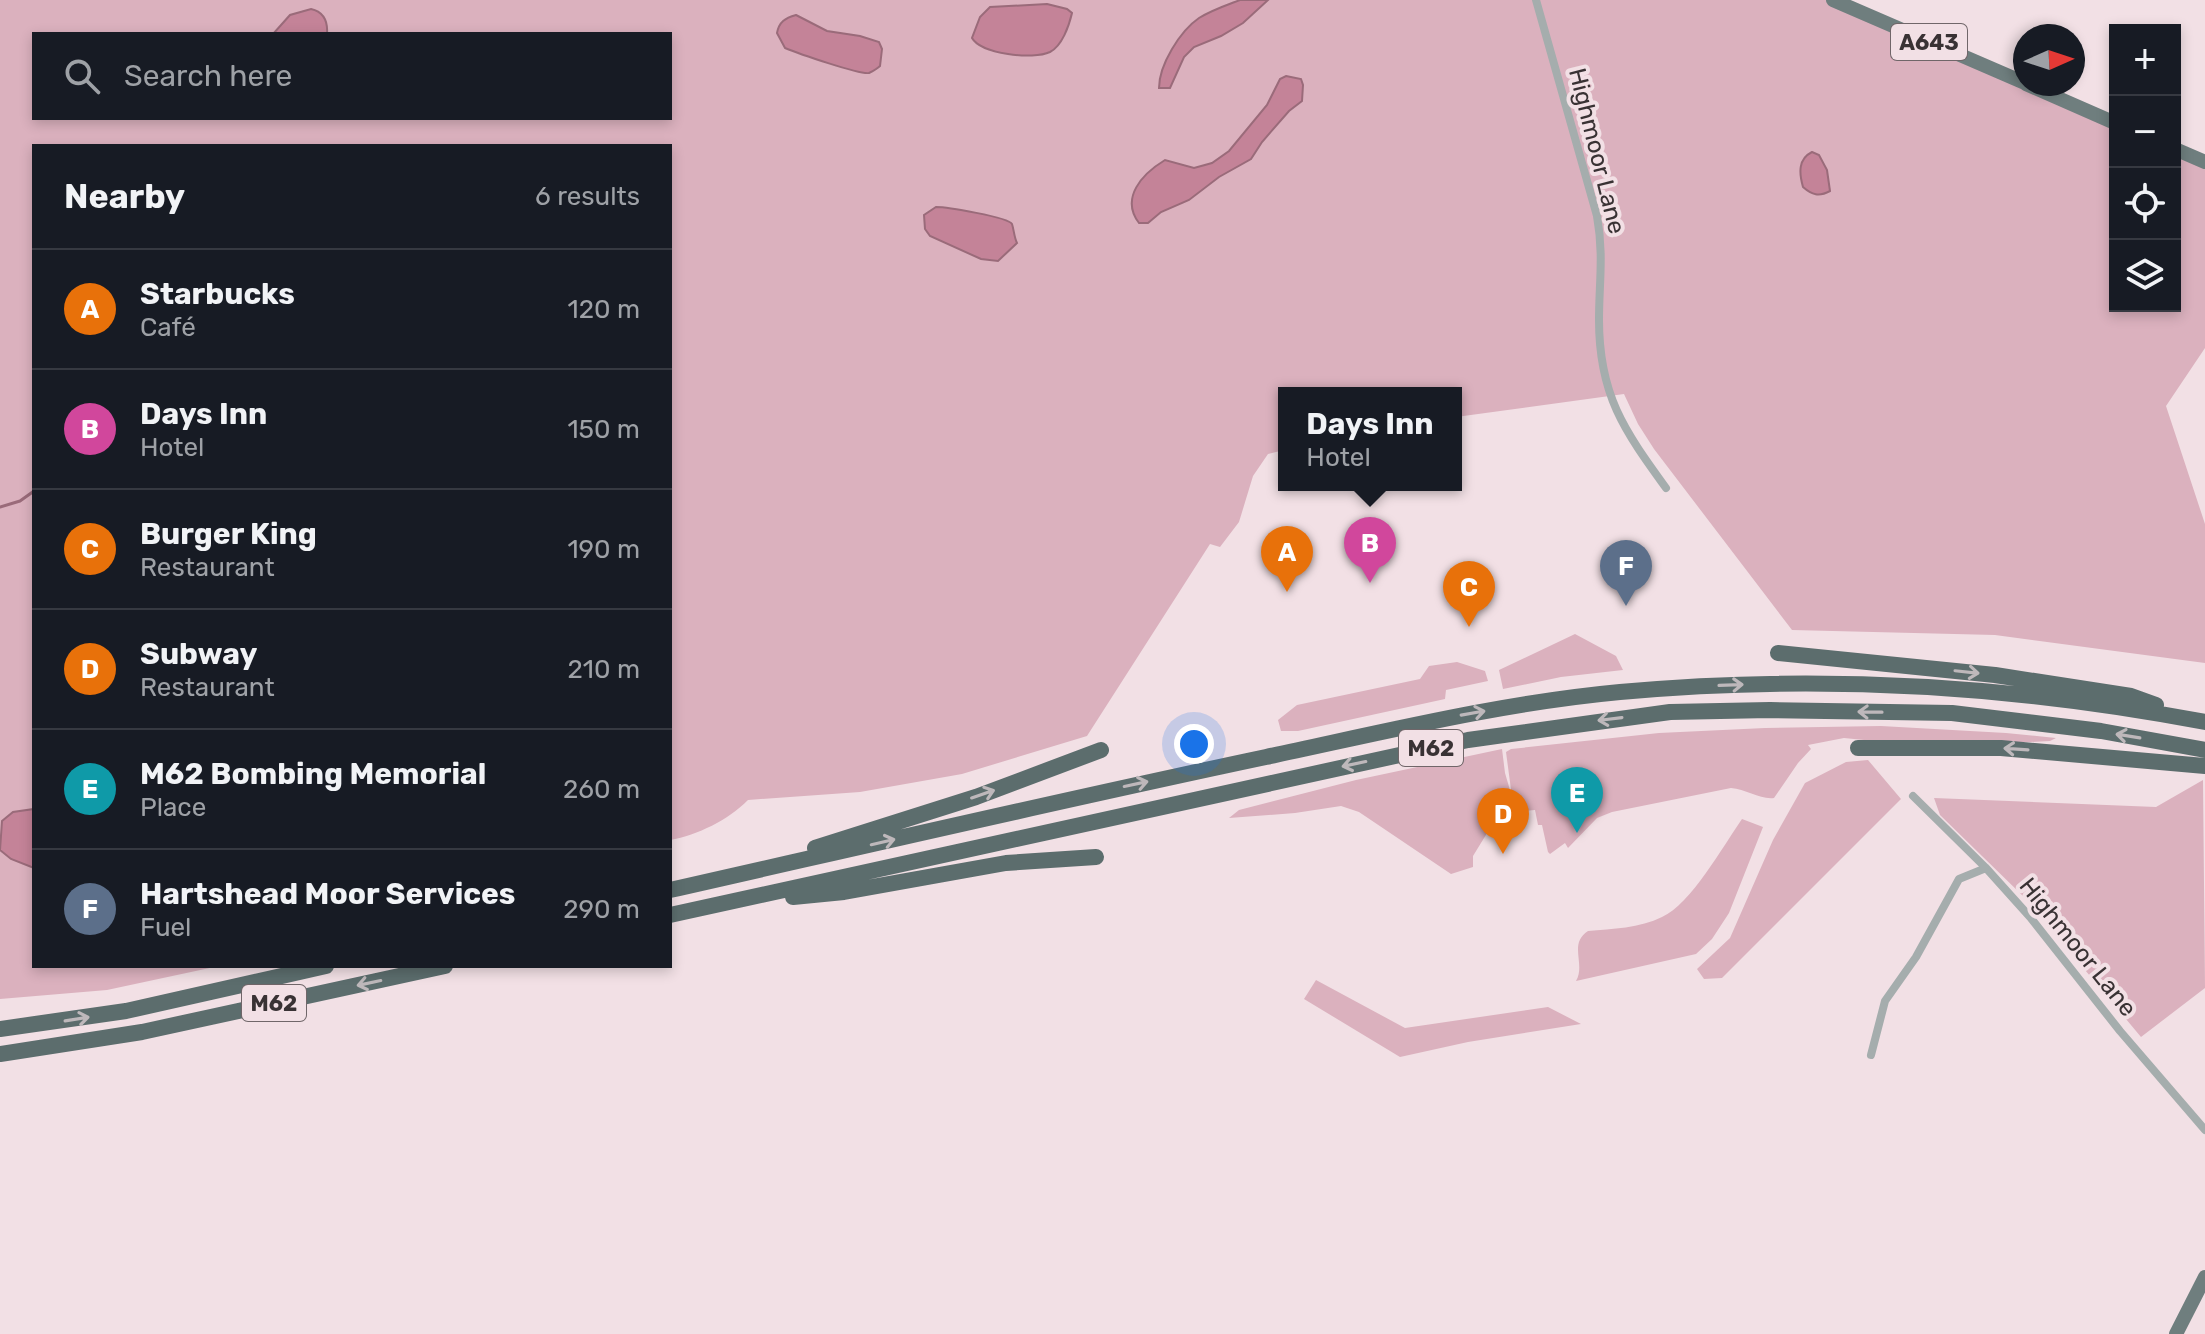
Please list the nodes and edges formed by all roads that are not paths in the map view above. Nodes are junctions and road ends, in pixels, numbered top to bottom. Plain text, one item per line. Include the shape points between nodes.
1 (1536, 0) edge
2 (1833, 0) edge
3 (2013, 78) edge
4 (2053, 96) edge
5 (2109, 120) edge
6 (2181, 152) edge
7 (2205, 162) edge
8 (1666, 488) dead end
9 (1778, 653) dead end
10 (2204, 722) edge
11 (1858, 748) dead end
12 (1101, 750) dead end
13 (2205, 750) edge
14 (2205, 766) edge
15 (1913, 796) dead end
16 (1096, 857) dead end
17 (1986, 868) junction
18 (722, 878) junction
19 (672, 890) edge
20 (716, 905) junction
21 (672, 915) edge
22 (317, 968) edge
23 (436, 968) edge
24 (0, 1029) edge
25 (0, 1054) edge
26 (1871, 1055) dead end
27 (2205, 1130) edge
28 (2205, 1277) edge
29 (2176, 1334) edge

1 - 8 street, Highmoor Lane via 1602,242 1599,321 1604,381 1627,434
2 - 3 main road, A643
4 - 5 main road, A643
6 - 7 main road
9 -> 10 highway via 2062,684 2131,696
18 -> 10 highway, M62 via 1461,715 1620,692 1887,684 2105,704
14 -> 11 highway via 2001,748
18 -> 12 highway via 976,797
13 -> 20 highway, M62 via 1952,713 1670,712 1468,740
15 - 17 street, Highmoor Lane
16 - 20 highway via 1006,863 844,892
17 - 26 street via 1959,879 1885,1001
17 - 27 street, Highmoor Lane
18 - 19 highway, M62
20 - 21 highway, M62
24 -> 22 highway, M62 via 126,1011
23 -> 25 highway, M62 via 142,1032
28 - 29 main road

